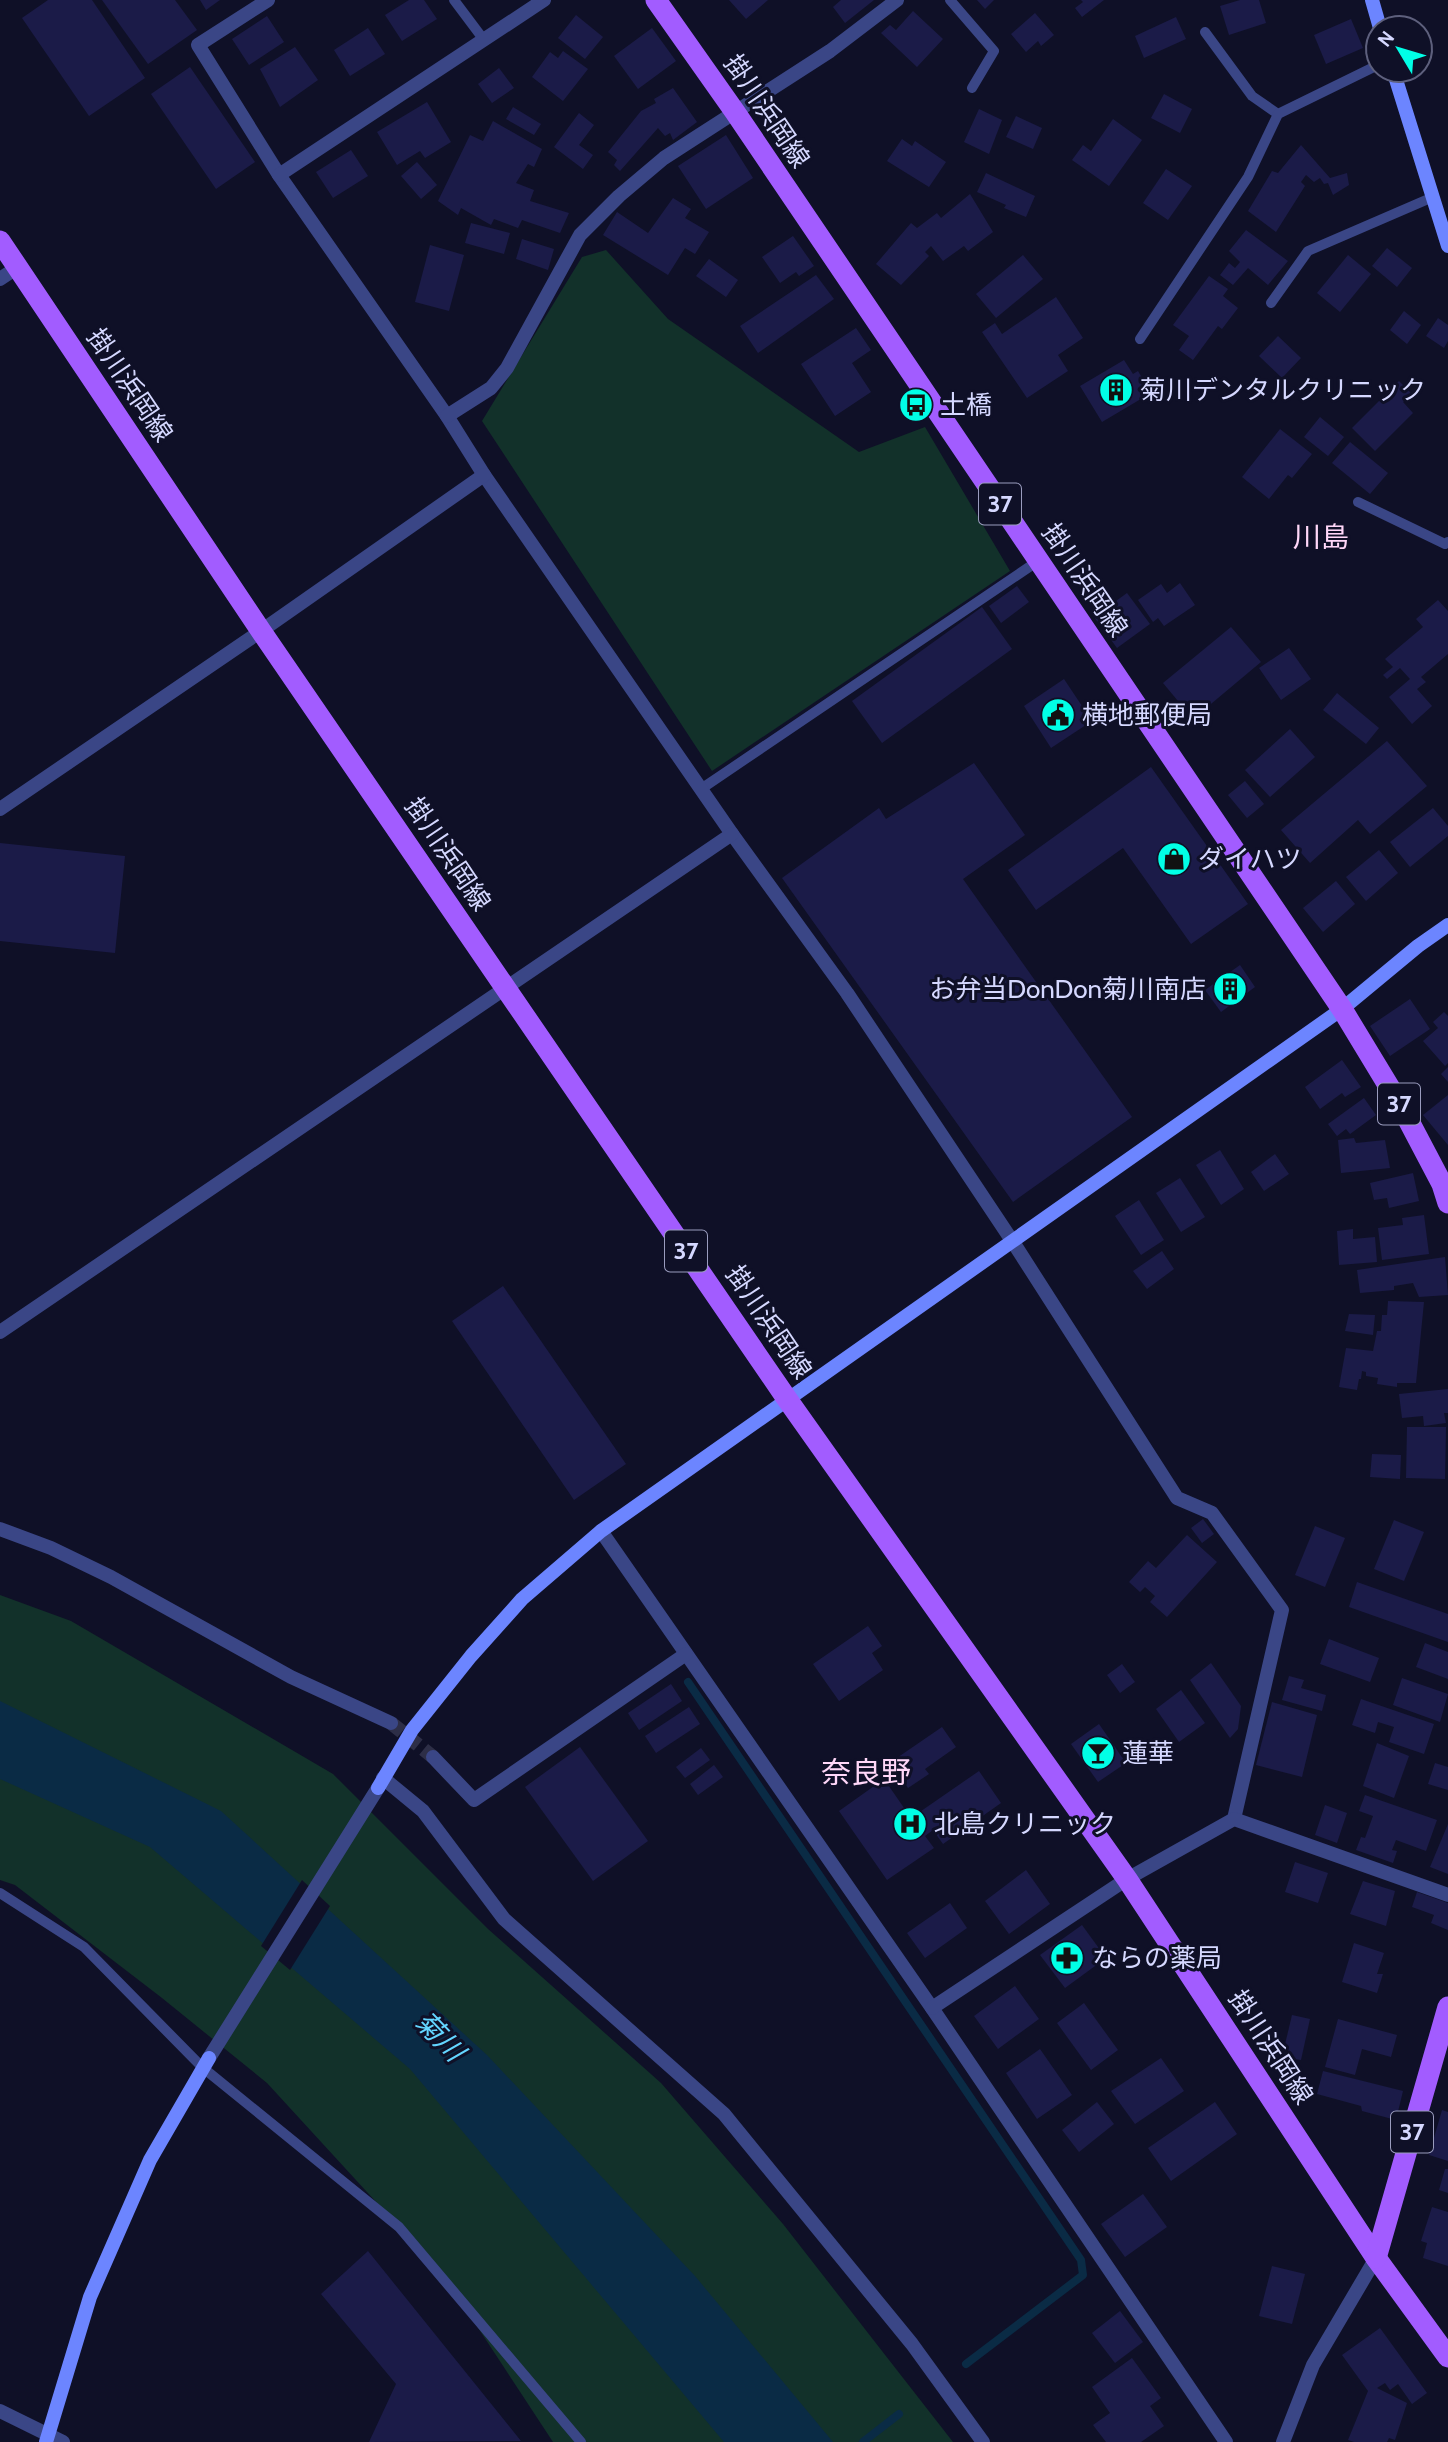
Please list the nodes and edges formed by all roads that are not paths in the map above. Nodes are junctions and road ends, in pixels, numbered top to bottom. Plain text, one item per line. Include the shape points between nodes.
1 (268, 0) edge
2 (454, 0) edge
3 (544, 0) edge
4 (656, 0) edge
5 (897, 0) edge
6 (950, 0) edge
7 (1205, 32) dead end
8 (484, 40) junction
9 (1364, 72) edge
10 (1397, 84) edge
11 (972, 88) dead end
12 (735, 112) junction
13 (1278, 114) junction
14 (279, 175) junction
15 (1433, 197) junction
16 (0, 241) edge
17 (1448, 246) edge
18 (18, 267) junction
19 (0, 279) edge
20 (1271, 303) dead end
21 (1140, 339) dead end
22 (447, 416) junction
23 (484, 475) junction
24 (1358, 502) dead end
25 (1448, 542) edge
26 (1038, 561) junction
27 (261, 631) junction
28 (701, 789) junction
29 (0, 809) edge
30 (732, 834) junction
31 (1448, 925) edge
32 (506, 989) junction
33 (1342, 1009) junction
34 (1446, 1188) edge
35 (1013, 1242) junction
36 (0, 1332) edge
37 (788, 1399) junction
38 (0, 1529) edge
39 (601, 1531) junction
40 (686, 1654) junction
41 (391, 1723) tunnel mouth
42 (433, 1757) tunnel mouth
43 (380, 1783) junction
44 (1234, 1819) junction
45 (1128, 1879) junction
46 (0, 1893) edge
47 (1448, 1895) edge
48 (1448, 2007) edge
49 (932, 2008) junction
50 (205, 2063) junction
51 (1377, 2258) junction
52 (1448, 2357) edge
53 (0, 2410) edge
54 (48, 2439) edge
55 (63, 2442) edge
56 (581, 2442) edge
57 (983, 2442) edge
58 (1226, 2442) edge
59 (1283, 2442) edge

1 - 14 street via 198,45
2 - 8 lane
3 - 8 street
4 - 12 main road, 掛川浜岡線 / 37
5 - 12 street via 830,51
6 - 11 lane via 994,51
7 - 13 lane via 1252,96
8 - 14 street
9 - 13 lane
10 - 15 street
12 - 22 street via 664,158 580,235 508,368 491,388
12 - 26 main road, 掛川浜岡線 / 37
13 - 21 lane via 1248,177
14 - 22 street
15 - 17 street
15 - 20 lane via 1308,251
16 - 18 main road, 掛川浜岡線 / 37
18 - 19 street
18 - 27 main road, 掛川浜岡線 / 37
22 - 23 street
23 - 27 street
23 - 28 street
24 - 25 lane
26 - 28 lane
26 - 33 main road, 掛川浜岡線 / 37
27 - 29 street
27 - 32 main road, 掛川浜岡線 / 37
28 - 30 street
30 - 32 street
30 - 35 street via 847,993
31 - 33 street
32 - 36 street
32 - 37 main road, 掛川浜岡線 / 37
33 - 34 main road, 掛川浜岡線 / 37
33 - 35 street
35 - 37 street
35 - 44 street via 1177,1498 1212,1513 1282,1610
37 - 39 street
37 - 45 main road, 掛川浜岡線 / 37
38 - 41 street via 111,1577 291,1677
39 - 40 street
39 - 43 street via 522,1599 471,1656 412,1730
40 - 42 street via 474,1800
40 - 49 street
43 - 50 street
43 - 57 street via 423,1811 504,1919 724,2114 912,2344
44 - 45 street
44 - 47 street
45 - 49 street
45 - 51 main road, 掛川浜岡線 / 37
46 - 50 lane via 84,1947
48 - 51 main road, 37
49 - 58 street
50 - 54 street via 150,2160 90,2297
50 - 56 lane via 399,2227
51 - 52 main road, 掛川浜岡線 / 37
51 - 59 street via 1313,2365
53 - 54 street
54 - 55 street

